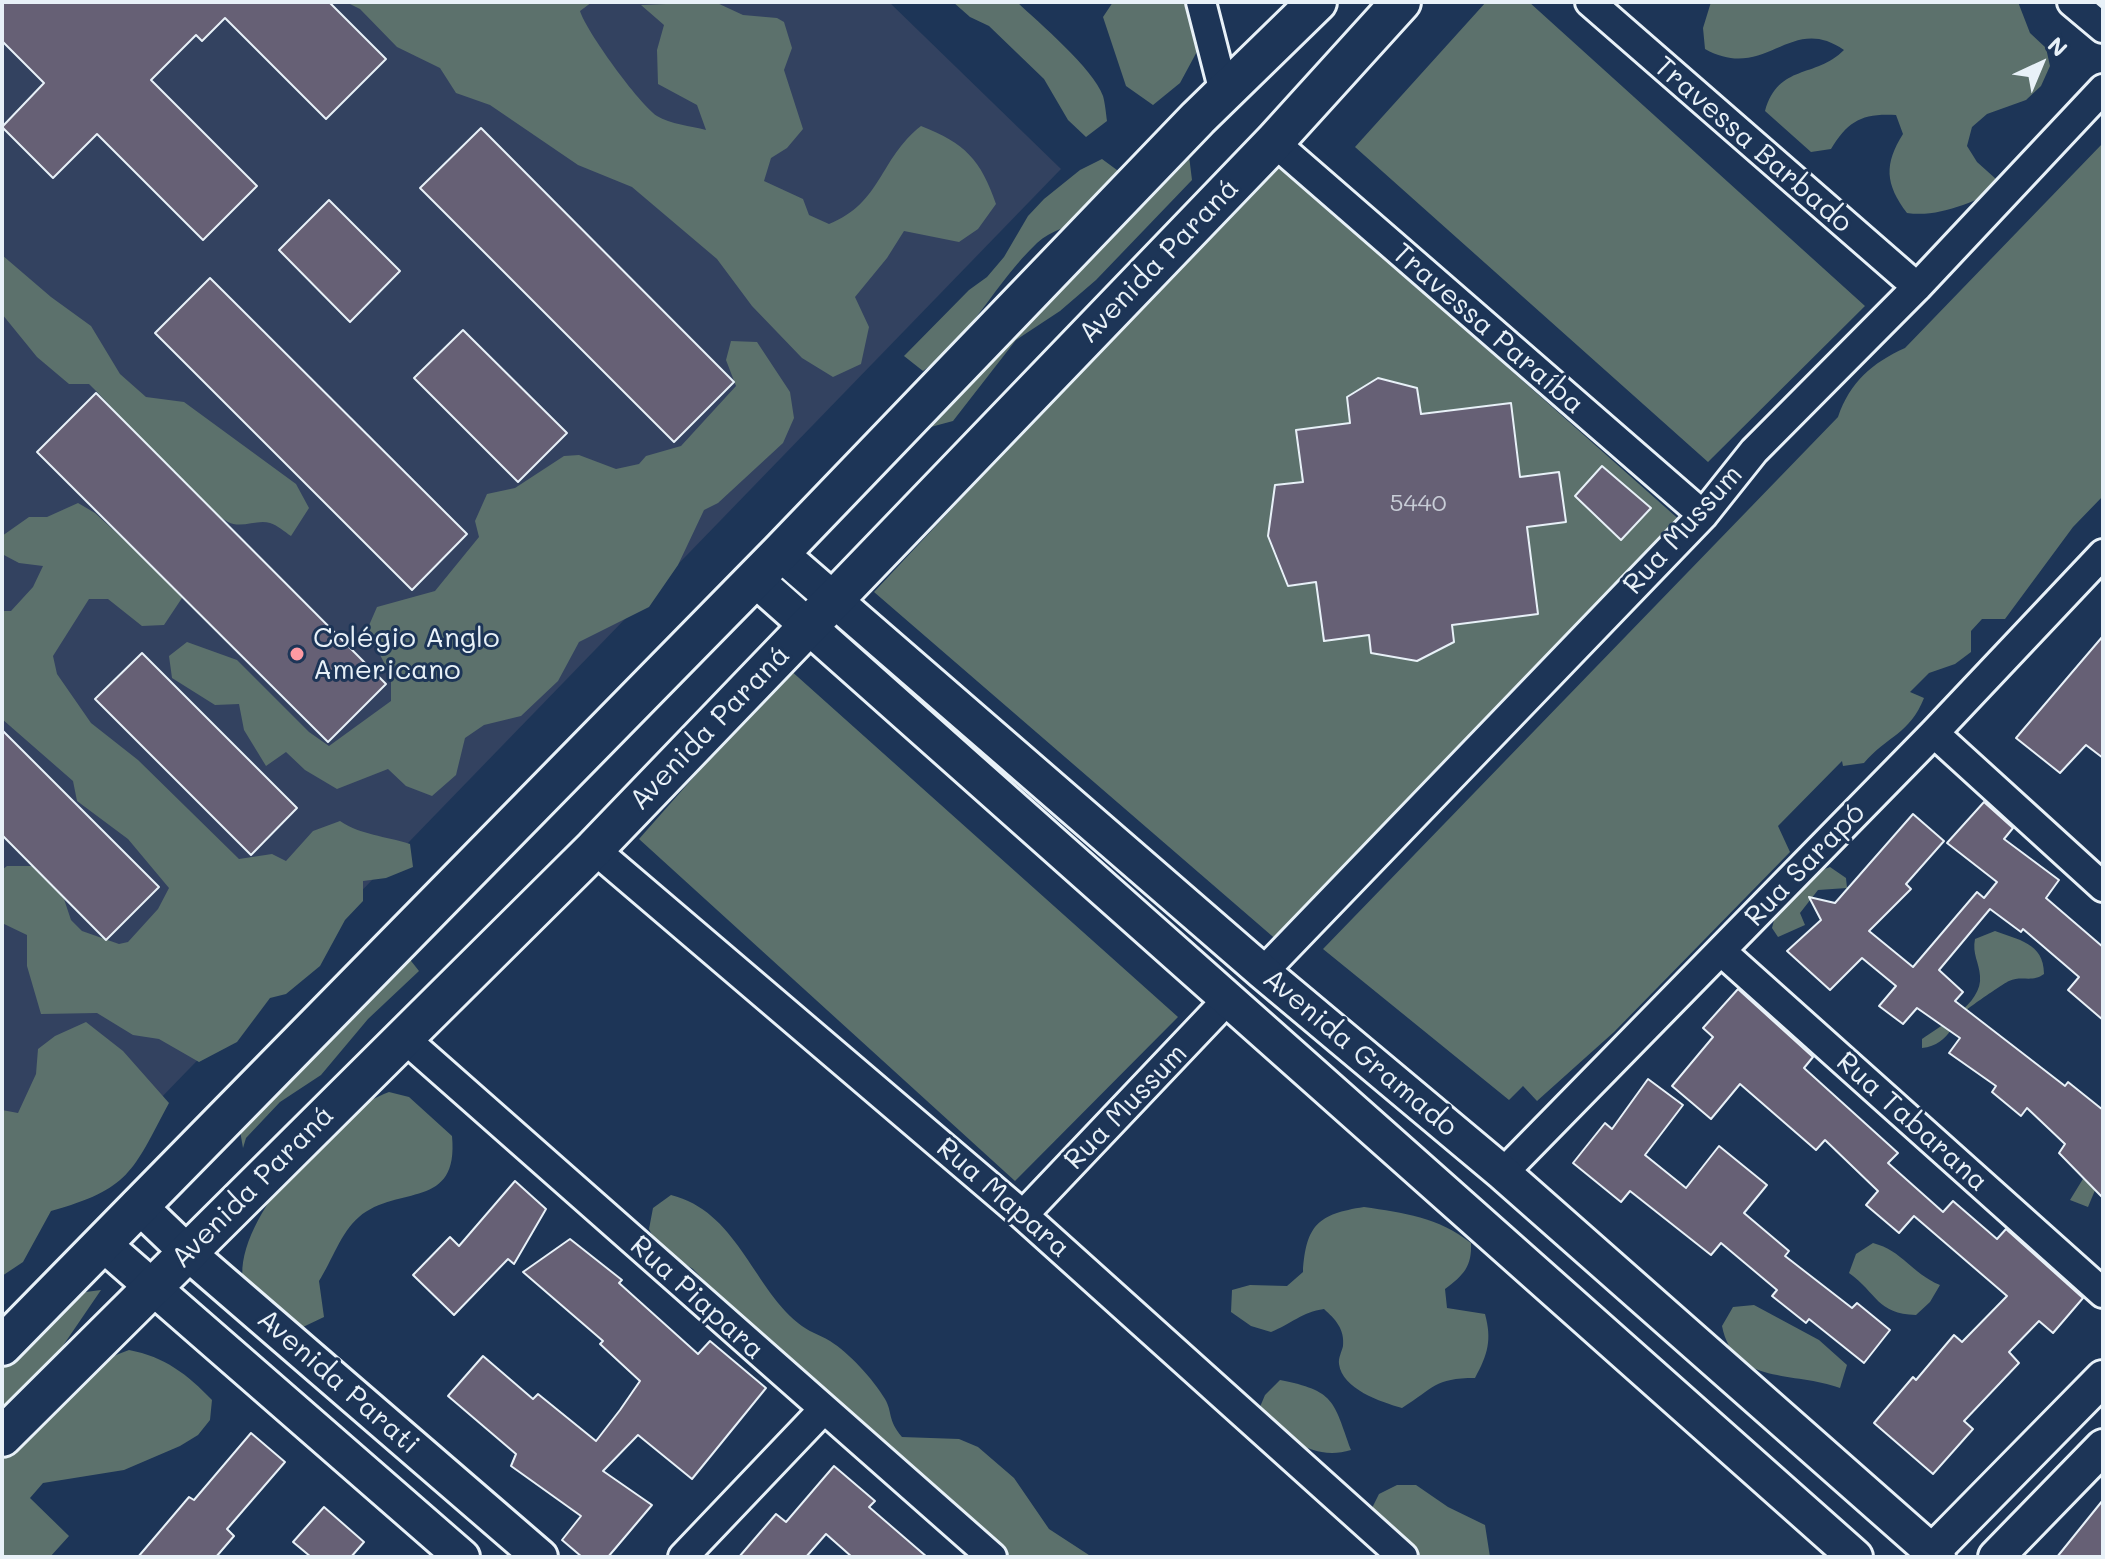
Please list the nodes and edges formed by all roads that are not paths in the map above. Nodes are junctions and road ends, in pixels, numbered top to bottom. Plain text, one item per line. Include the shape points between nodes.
1 (1201, 2) edge
2 (1317, 2) edge
3 (1401, 2) edge
4 (1590, 2) edge
5 (2072, 2) edge
6 (2103, 28) edge
7 (2103, 89) edge
8 (1225, 96) junction
9 (1274, 142) junction
10 (1917, 287) junction
11 (1703, 515) junction
12 (2103, 554) edge
13 (768, 566) junction
14 (820, 611) junction
15 (1934, 733) junction
16 (594, 849) junction
17 (2103, 887) edge
18 (1721, 951) junction
19 (1263, 972) junction
20 (1229, 998) junction
21 (403, 1037) junction
22 (1503, 1173) junction
23 (138, 1205) junction
24 (1023, 1215) junction
25 (102, 1243) junction
26 (188, 1253) junction
27 (150, 1287) junction
28 (2103, 1293) edge
29 (2, 1346) edge
30 (2103, 1378) edge
31 (823, 1410) junction
32 (2, 1437) edge
33 (2103, 1447) edge
34 (1932, 1555) edge
35 (462, 1557) edge
36 (540, 1557) edge
37 (683, 1557) edge
38 (992, 1557) edge
39 (1403, 1557) edge
40 (1855, 1557) edge
41 (1996, 1557) edge

1 - 8 street
2 - 8 main road
3 - 9 main road, Avenida Paraná
4 - 10 street, Travessa Barbado
5 - 6 street
7 - 10 street, Rua Mussum
8 - 13 main road via 1198,118
9 - 11 street, Travessa Paraíba
9 - 14 main road, Avenida Paraná
10 - 11 street, Rua Mussum via 1754,451
11 - 19 street, Rua Mussum
12 - 15 street, Rua Sarapó
13 - 14 street, Avenida Gramado
13 - 23 main road
14 - 16 main road, Avenida Paraná
14 - 19 street, Avenida Gramado
14 - 20 street, Avenida Gramado
15 - 17 street
15 - 18 street, Rua Sarapó
16 - 21 main road, Avenida Paraná
16 - 24 street, Rua Mapara
18 - 22 street, Rua Sarapó
18 - 28 street, Rua Tabarana
19 - 22 street, Avenida Gramado
20 - 24 street, Rua Mussum
20 - 40 street, Avenida Gramado
21 - 26 main road, Avenida Paraná
21 - 31 street, Rua Piapara
22 - 34 street, Avenida Gramado
23 - 25 main road
23 - 26 street, Avenida Parati
24 - 39 street, Rua Mapara
25 - 27 street, Avenida Parati
25 - 29 main road
26 - 27 main road, Avenida Paraná
26 - 36 street, Avenida Parati
27 - 32 main road, Avenida Paraná
27 - 35 street, Avenida Parati
30 - 34 street
31 - 37 street
31 - 38 street, Rua Piapara
33 - 41 street

